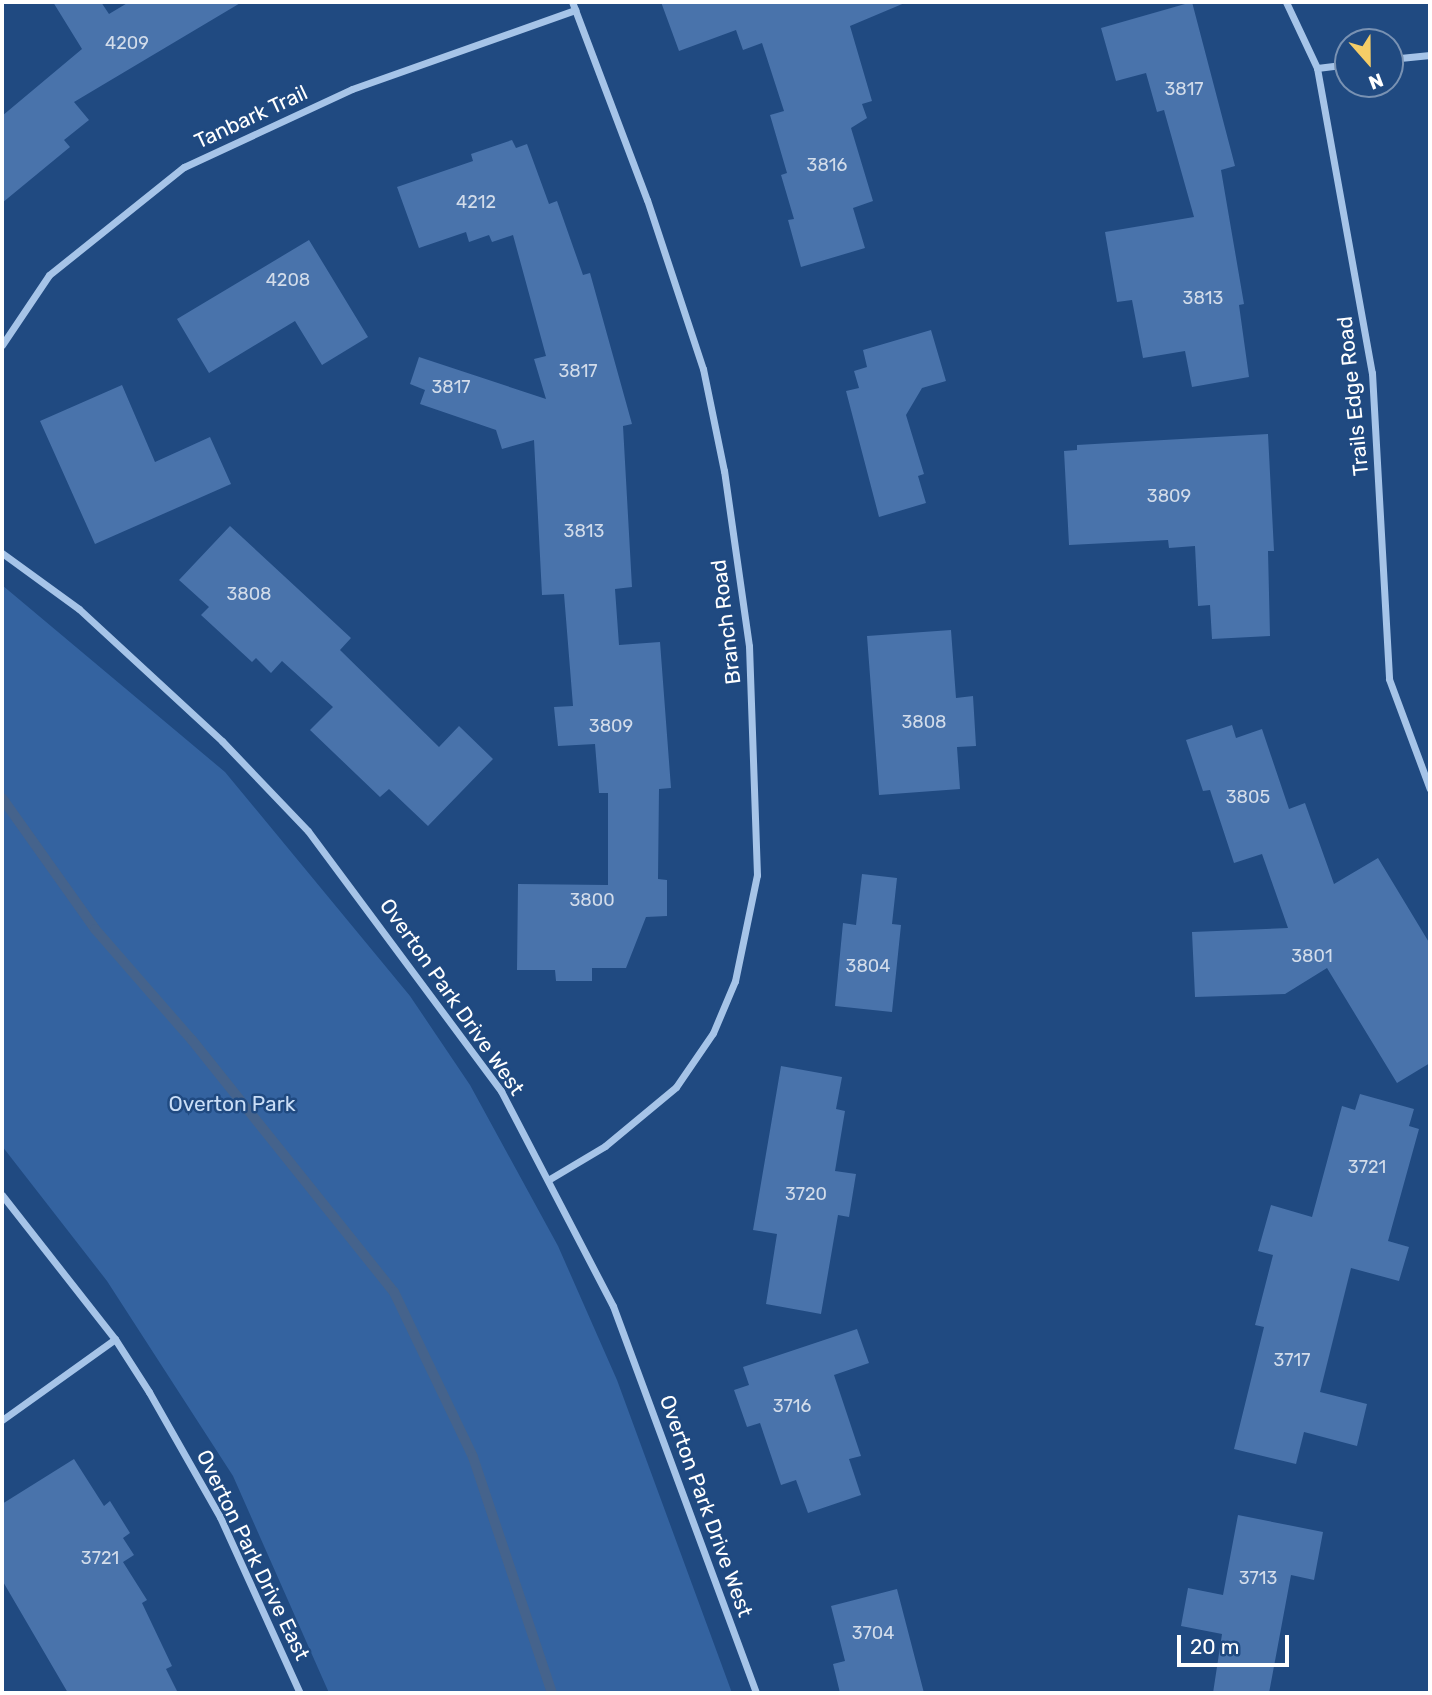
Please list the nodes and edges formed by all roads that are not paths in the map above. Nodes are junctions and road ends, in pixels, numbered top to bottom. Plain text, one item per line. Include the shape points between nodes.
1 (1286, 2) edge
2 (574, 6) edge
3 (1430, 55) edge
4 (1404, 58) edge
5 (1334, 66) edge
6 (1317, 68) junction
7 (2, 345) edge
8 (2, 553) edge
9 (1430, 789) edge
10 (548, 1180) junction
11 (2, 1195) edge
12 (115, 1339) junction
13 (2, 1420) edge
14 (300, 1693) edge
15 (756, 1693) edge

1 - 6 street, Trails Edge Road
2 - 7 street, Tanbark Trail via 352,89 184,167 49,275
2 - 10 street, Branch Road via 647,200 706,382 749,646 757,875 735,981 713,1033 676,1087 605,1146
3 - 4 street
5 - 6 street
6 - 9 street, Trails Edge Road via 1372,373 1389,679
8 - 10 street, Overton Park Drive West via 79,609 222,741 308,831 500,1091
10 - 15 street, Overton Park Drive West via 613,1306
11 - 12 street, Overton Park Drive East
12 - 13 street
12 - 14 street, Overton Park Drive East via 220,1517

